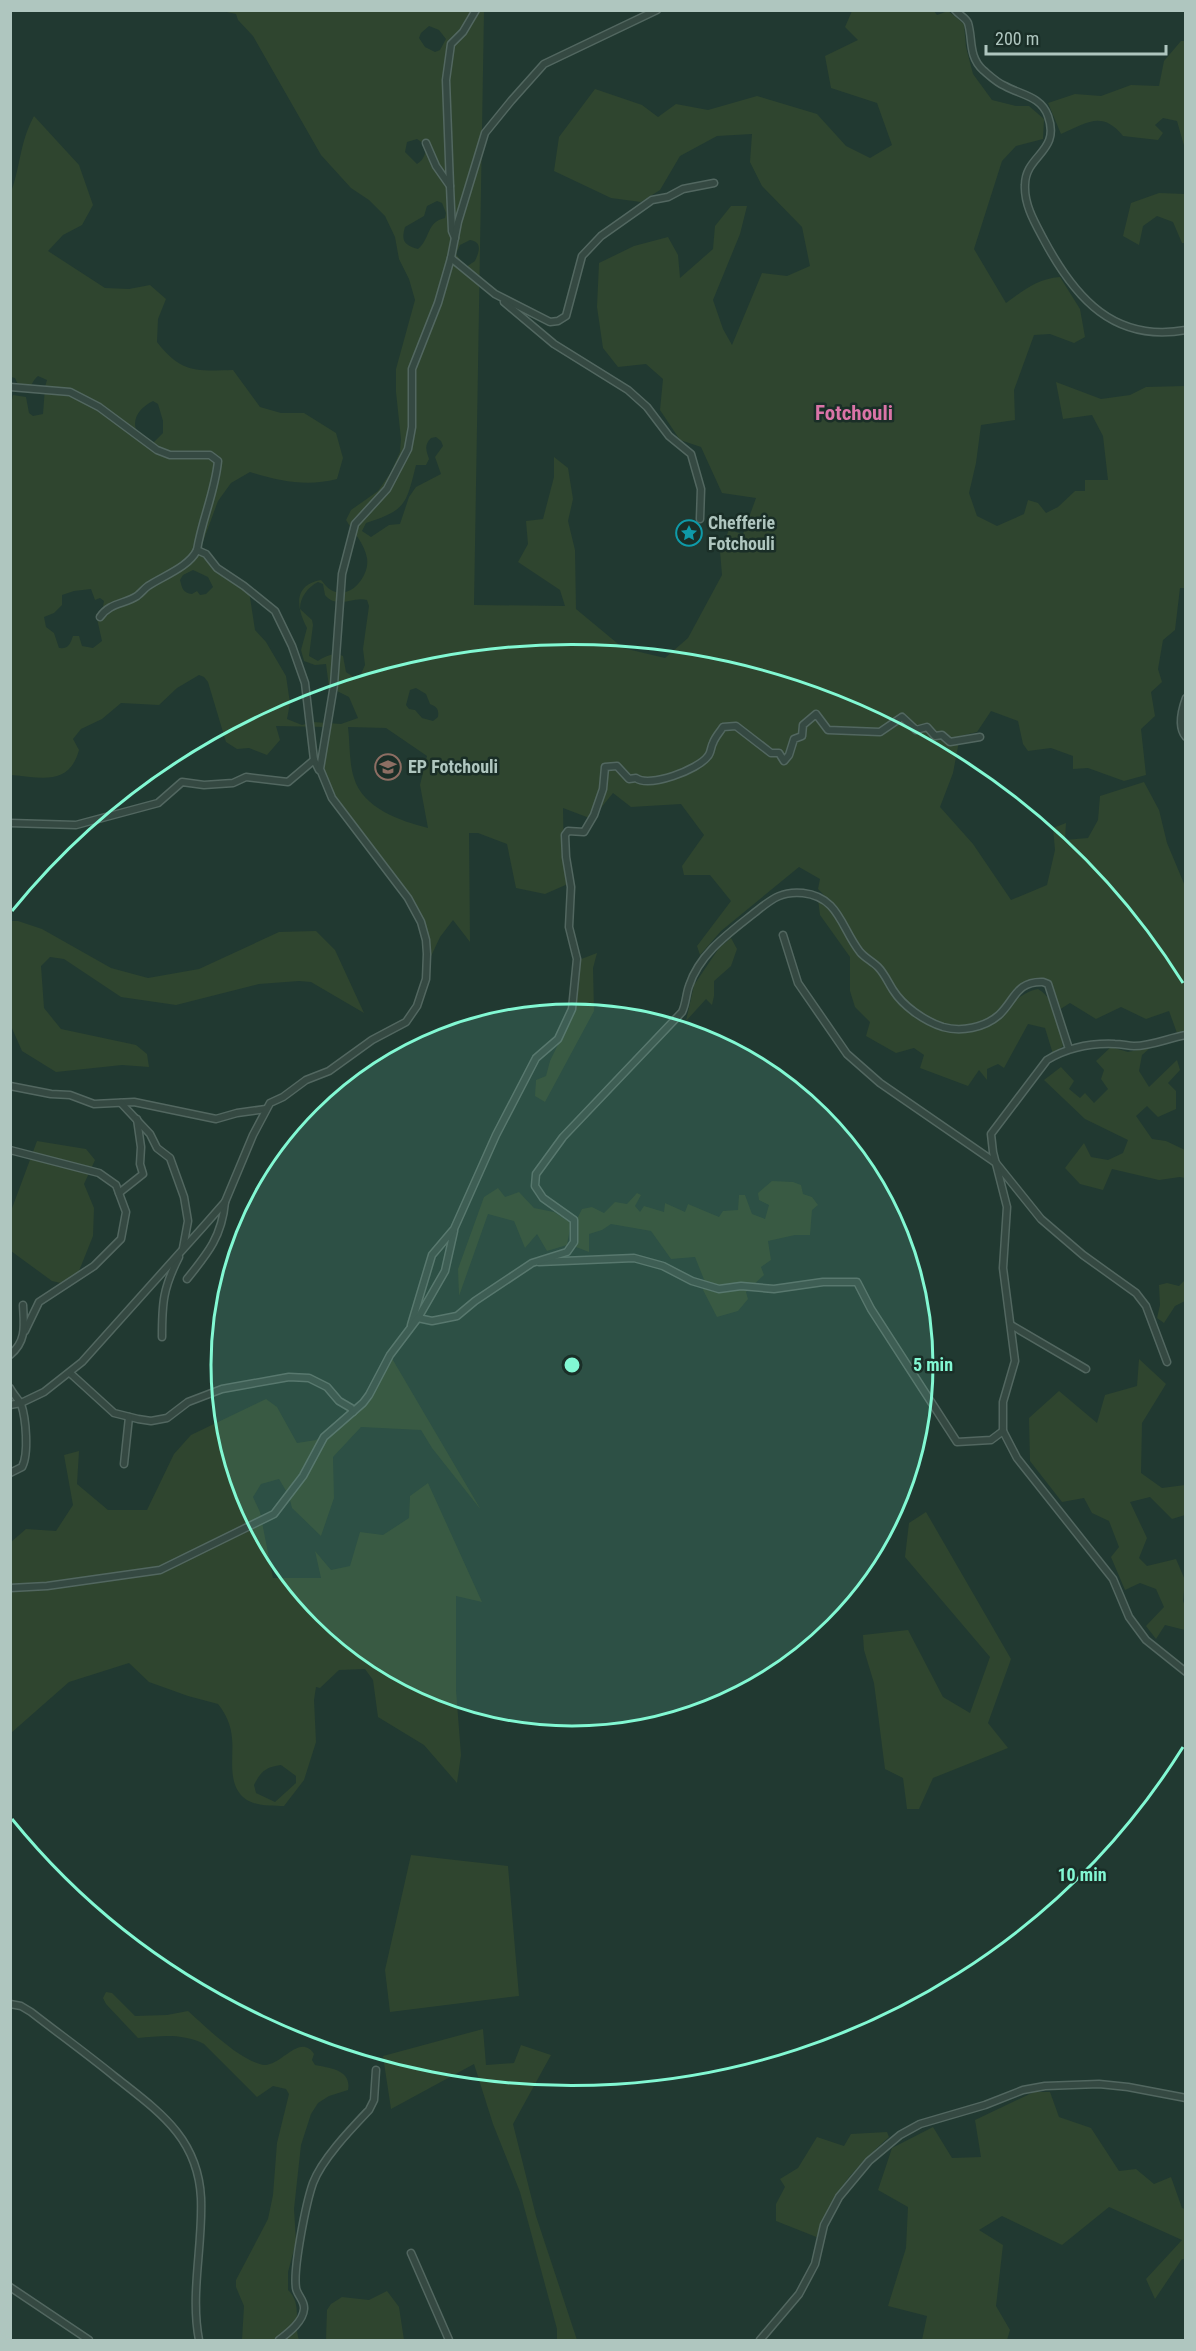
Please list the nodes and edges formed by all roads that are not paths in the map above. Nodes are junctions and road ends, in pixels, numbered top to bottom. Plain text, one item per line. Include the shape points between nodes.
1 (476, 10) edge
2 (657, 10) edge
3 (955, 10) edge
4 (426, 143) dead end
5 (714, 183) dead end
6 (450, 186) junction
7 (455, 239) junction
8 (452, 258) junction
9 (495, 294) junction
10 (1185, 330) edge
11 (10, 387) edge
12 (700, 519) dead end
13 (197, 550) junction
14 (100, 617) dead end
15 (1185, 698) edge
16 (980, 737) dead end
17 (1185, 737) edge
18 (314, 760) junction
19 (322, 776) junction
20 (10, 823) edge
21 (783, 935) dead end
22 (1185, 1035) edge
23 (1069, 1048) junction
24 (10, 1086) edge
25 (121, 1103) junction
26 (266, 1109) junction
27 (137, 1119) junction
28 (10, 1150) edge
29 (996, 1163) junction
30 (119, 1193) junction
31 (225, 1202) junction
32 (454, 1229) junction
33 (183, 1249) junction
34 (532, 1263) junction
35 (187, 1279) dead end
36 (23, 1305) dead end
37 (418, 1318) junction
38 (1011, 1325) junction
39 (25, 1331) junction
40 (409, 1332) junction
41 (162, 1337) dead end
42 (10, 1355) edge
43 (1167, 1362) dead end
44 (1086, 1369) dead end
45 (70, 1373) junction
46 (10, 1388) edge
47 (21, 1403) junction
48 (10, 1405) edge
49 (352, 1412) junction
50 (129, 1417) junction
51 (1003, 1431) junction
52 (124, 1464) dead end
53 (10, 1473) edge
54 (10, 1588) edge
55 (1185, 1672) edge
56 (10, 2004) edge
57 (376, 2070) dead end
58 (1185, 2098) edge
59 (411, 2253) dead end
60 (10, 2287) edge
61 (89, 2340) edge
62 (199, 2340) edge
63 (279, 2340) edge
64 (448, 2340) edge
65 (760, 2340) edge

1 - 6 street via 451,44 447,71
2 - 7 street via 544,64 511,101 485,133
3 - 10 street via 968,24 972,52 981,68 1003,86 1036,99 1048,114 1050,142 1033,162 1024,182 1030,213 1060,270 1091,306 1118,324 1135,330
4 - 6 street
5 - 9 street via 652,200 601,236 582,256 566,316 558,321 550,322
6 - 7 street
7 - 8 street
8 - 9 street
8 - 19 street via 412,369 408,449 387,489 355,524 350,540 342,574
9 - 12 street via 554,344 628,390 669,436 691,454 701,489
11 - 13 street via 70,392 99,406 157,450 170,455 210,455 218,461 216,483 201,523
13 - 14 street via 178,569 138,596 112,606
13 - 18 street via 275,611 305,683
15 - 17 street
16 - 32 street via 950,742 927,727 916,730 902,717 880,732 828,730 816,714 803,725 802,736 794,739 784,761 779,753 771,753 736,726 723,727 708,756 684,773 641,782 629,779 617,766 605,767 603,789 584,832 568,831 565,836 571,886 569,927 577,959 572,1009 558,1039 536,1058
18 - 19 street
18 - 20 street via 288,782 246,777 233,783 182,782 158,804 76,825
19 - 26 street via 332,798 408,898 421,922 426,940 426,979 417,1006 406,1022 372,1040 329,1071 306,1080
21 - 29 street via 798,983 847,1054 880,1083
22 - 23 street via 1153,1044
23 - 29 street via 1047,1060 991,1134
23 - 34 street via 1048,984 1024,985 999,1016 987,1023 971,1029 944,1027 919,1015 894,992 823,898 795,892 776,896 730,930 708,954 692,980 682,1012 563,1137 537,1174 537,1190 549,1204 574,1220 575,1233 567,1252
24 - 25 street via 70,1095 94,1104
25 - 26 street via 134,1102 216,1119
25 - 27 street
26 - 31 street
27 - 30 street via 143,1174
27 - 33 street via 157,1148 170,1158 184,1197 188,1221
28 - 30 street via 99,1173 116,1185
29 - 38 street via 1007,1207 1004,1268
29 - 43 street via 1041,1219 1136,1293 1146,1306
30 - 39 street via 126,1212 121,1239 94,1266 39,1302
31 - 33 street
31 - 35 street via 223,1224 213,1246
32 - 37 street via 446,1271
32 - 40 street via 432,1255
33 - 41 street via 163,1294
33 - 45 street
34 - 37 street via 457,1316
34 - 51 street via 634,1258 719,1289 857,1282 957,1442 991,1440
36 - 39 street
37 - 40 street
38 - 44 street
38 - 51 street via 1015,1362 1003,1402
39 - 42 street via 22,1342
40 - 49 street via 390,1355 369,1395
45 - 47 street
45 - 50 street via 114,1413
46 - 47 street
47 - 48 street
47 - 53 street via 26,1460
49 - 50 street via 327,1387 309,1378 289,1377 222,1389 188,1402 167,1418 151,1421
49 - 54 street via 324,1437 303,1476 274,1514 160,1570
50 - 52 street
51 - 55 street via 1017,1458 1113,1579 1129,1617 1146,1640
56 - 62 street via 31,2012 152,2105 186,2145 198,2172 201,2199 195,2291
57 - 63 street via 374,2100 369,2110 320,2169 312,2186 296,2290 304,2309 301,2319
58 - 65 street via 1100,2084 1045,2086 920,2124 900,2135 869,2161 839,2197 824,2225 815,2264 800,2294
59 - 64 street
60 - 61 street

